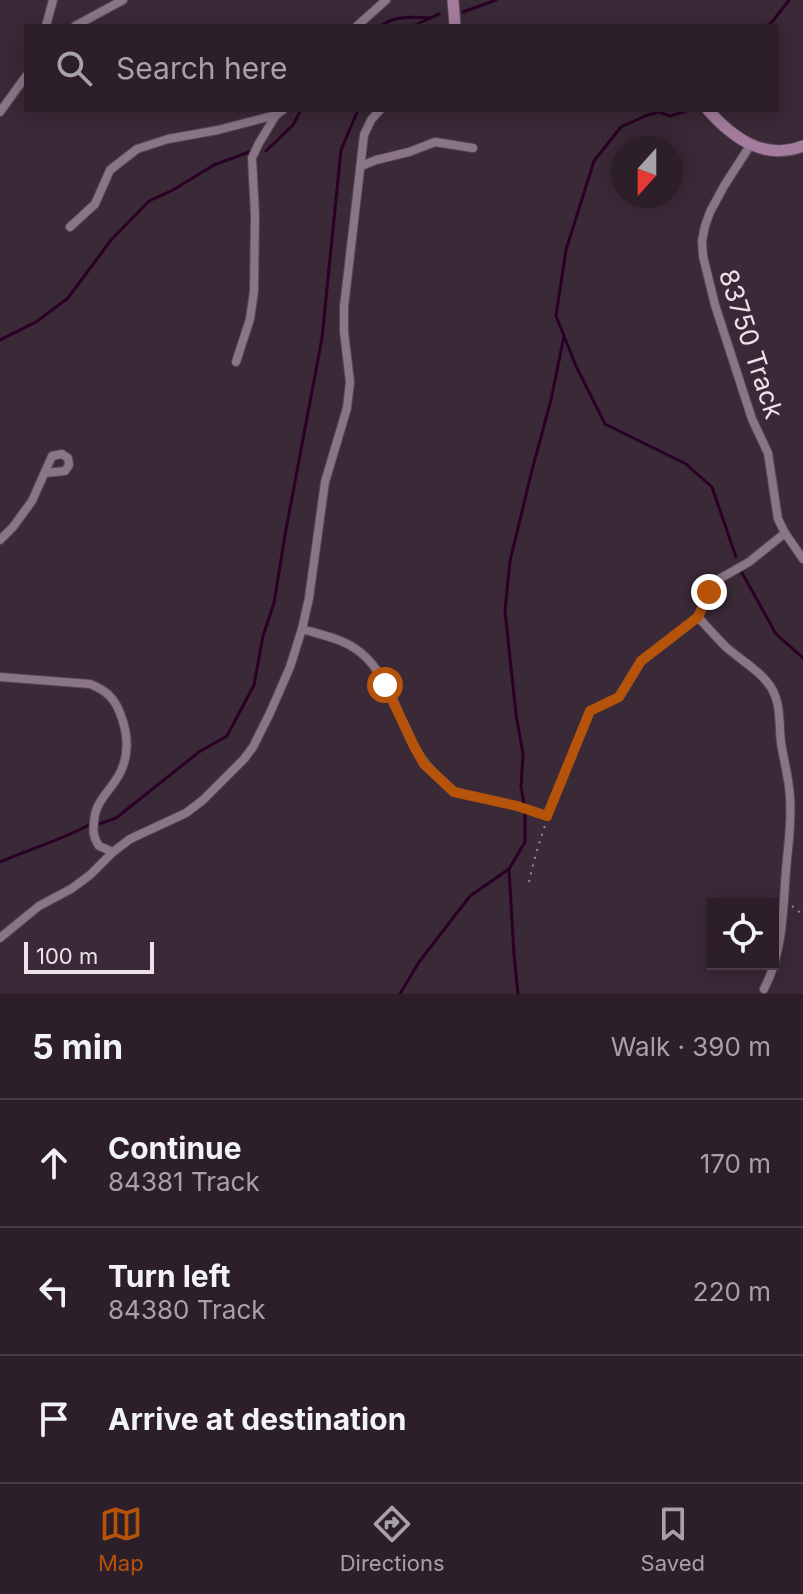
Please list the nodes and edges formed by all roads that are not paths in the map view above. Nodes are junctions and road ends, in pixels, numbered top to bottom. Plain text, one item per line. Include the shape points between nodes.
1 (53, 0) edge
2 (123, 0) edge
3 (386, 0) edge
4 (453, 0) edge
5 (47, 24) edge
6 (79, 24) edge
7 (359, 24) edge
8 (455, 24) edge
9 (24, 79) edge
10 (0, 112) edge
11 (378, 112) edge
12 (710, 112) edge
13 (280, 113) edge
14 (751, 144) junction
15 (803, 146) edge
16 (473, 148) dead end
17 (361, 166) junction
18 (70, 227) dead end
19 (236, 362) dead end
20 (45, 473) dead end
21 (785, 533) junction
22 (0, 540) edge
23 (803, 559) edge
24 (698, 617) junction
25 (302, 629) junction
26 (0, 677) edge
27 (619, 697) road end
28 (454, 792) road end
29 (113, 852) junction
30 (0, 938) edge
31 (764, 992) edge

1 - 5 street
2 - 6 street
3 - 7 street
4 - 8 street
9 - 10 street
11 - 17 street via 364,135
12 - 14 street
13 - 18 street via 137,149 110,170 95,204
13 - 19 street via 252,158 254,291
14 - 15 street via 775,152
14 - 21 street, 83750 Track via 710,212 703,256 752,419 768,453
16 - 17 street via 435,142
17 - 25 street via 344,307 347,408 325,482
20 - 22 street via 32,501
21 - 23 street, 83750 Track
21 - 24 street via 719,579
24 - 27 street via 641,661
24 - 31 street via 767,682 777,703 790,829 785,902
25 - 28 street via 345,643 376,668 424,764
25 - 29 street via 270,713 244,759 186,813
26 - 29 street via 90,684 115,701 128,744 121,771 97,805 94,822 99,846
29 - 30 street via 90,875

